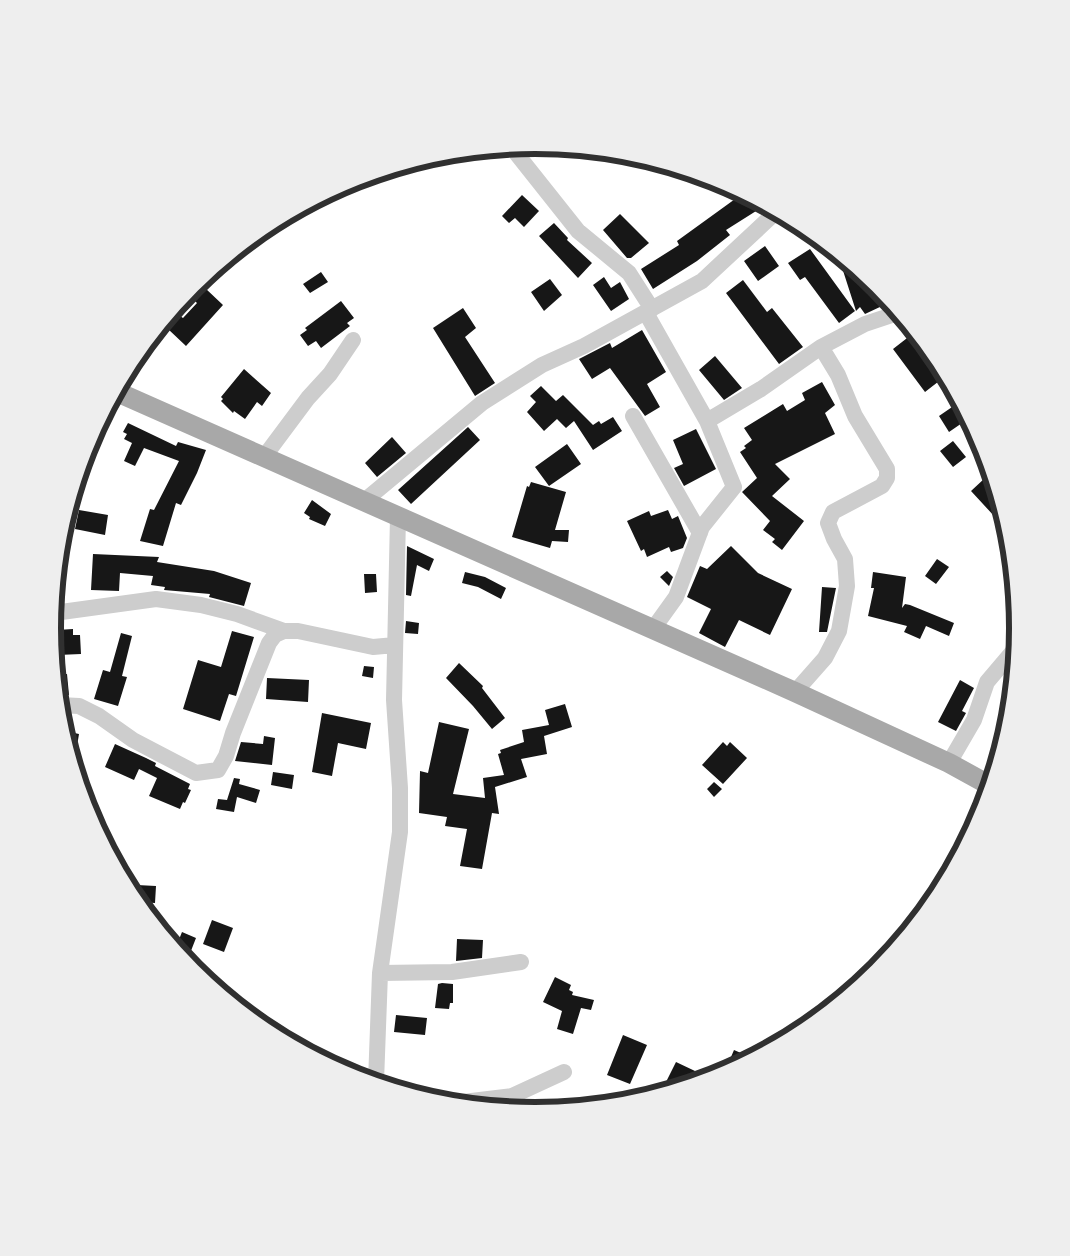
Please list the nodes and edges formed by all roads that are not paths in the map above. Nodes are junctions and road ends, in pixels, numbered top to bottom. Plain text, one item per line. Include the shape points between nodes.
1 (517, 155) edge
2 (770, 217) edge
3 (649, 311) junction
4 (891, 316) edge
5 (353, 340) dead end
6 (821, 347) junction
7 (123, 395) edge
8 (633, 416) dead end
9 (707, 421) junction
10 (264, 457) junction
11 (363, 502) junction
12 (398, 517) junction
13 (700, 533) junction
14 (62, 612) edge
15 (653, 629) junction
16 (284, 631) junction
17 (395, 645) junction
18 (1008, 658) edge
19 (795, 692) junction
20 (68, 706) edge
21 (950, 762) junction
22 (983, 782) edge
23 (521, 962) dead end
24 (380, 973) junction
25 (564, 1072) dead end
26 (376, 1074) edge
27 (486, 1099) edge

1 - 3 street via 578,231 629,273
2 - 3 street via 702,281
3 - 9 street
3 - 11 street via 542,365 482,404
4 - 6 street
5 - 10 street
6 - 9 street via 761,390
6 - 19 street via 838,375 855,416 887,469 887,478 882,486 833,512 828,523 845,559 847,586 840,631 825,658
7 - 10 main road
8 - 13 street
9 - 13 street via 734,487
10 - 11 main road
11 - 12 main road
12 - 15 main road
12 - 17 street
13 - 15 street via 676,597
14 - 16 street via 156,599 237,614
15 - 19 main road
16 - 17 street via 374,647
16 - 20 street via 269,643 218,770 196,773 133,740 99,716 79,706
17 - 24 street via 400,832
18 - 21 street via 987,682 974,720
19 - 21 main road
21 - 22 main road
23 - 24 street via 452,972
24 - 26 street
25 - 27 street via 512,1096

